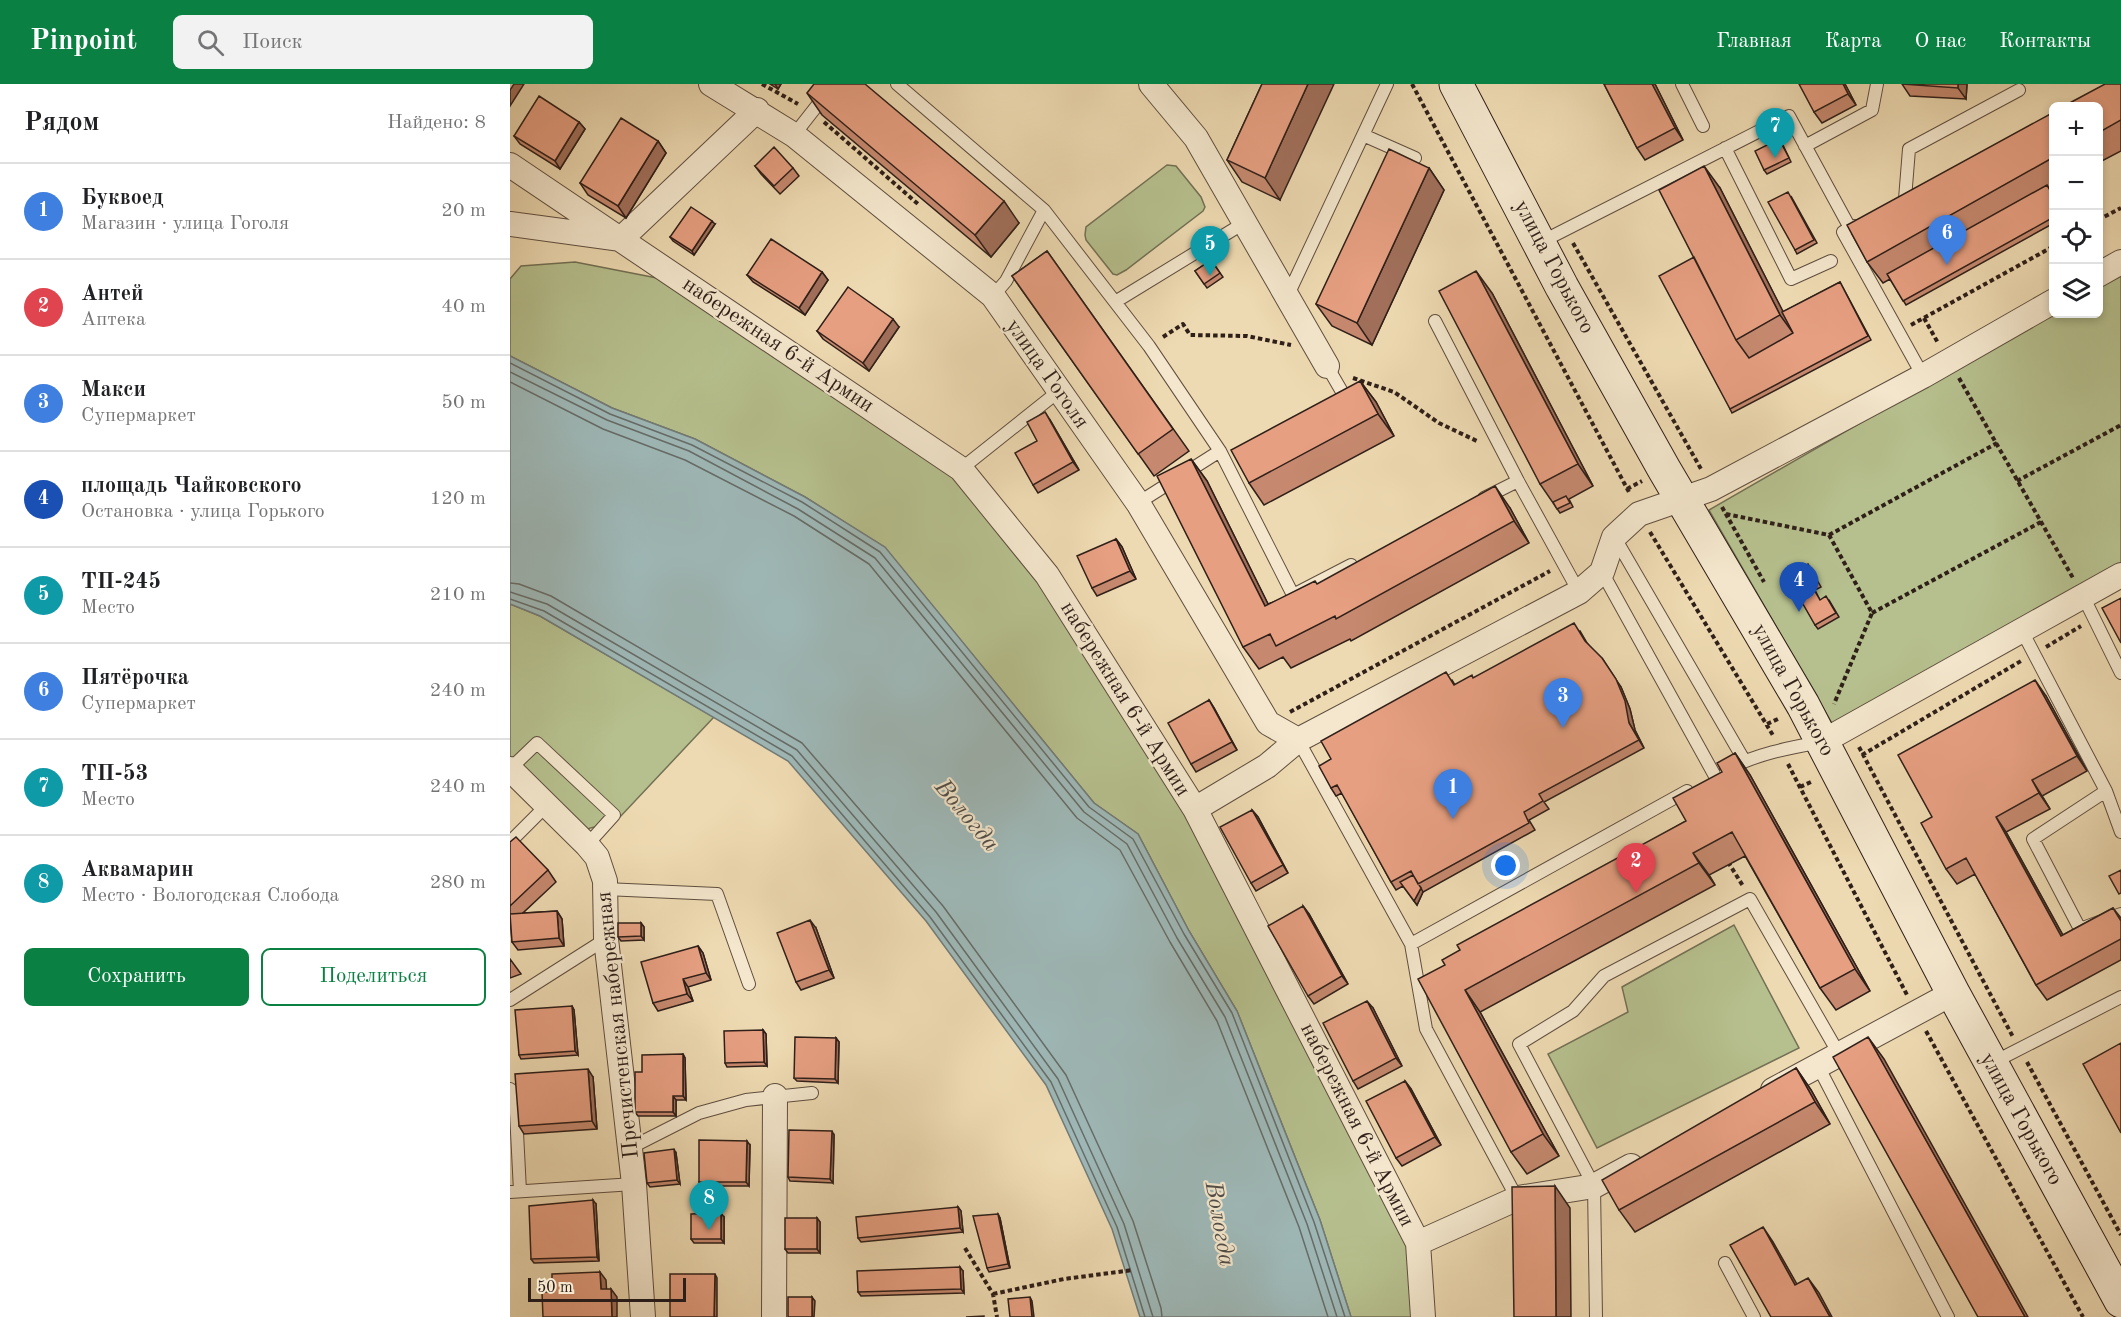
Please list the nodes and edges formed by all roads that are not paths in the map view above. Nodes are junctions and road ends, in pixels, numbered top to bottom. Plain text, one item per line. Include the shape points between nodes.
1 (711, 84) edge
2 (834, 84) edge
3 (897, 84) edge
4 (1151, 84) edge
5 (1387, 84) edge
6 (1456, 84) edge
7 (1682, 84) edge
8 (1877, 84) edge
9 (2019, 90) dead end
10 (757, 110) junction
11 (1703, 126) dead end
12 (794, 135) junction
13 (1363, 135) junction
14 (1805, 146) junction
15 (1725, 148) junction
16 (1415, 159) edge
17 (510, 165) edge
18 (1905, 199) edge
19 (1044, 210) junction
20 (1868, 219) edge
21 (510, 224) edge
22 (1244, 224) junction
23 (1850, 228) junction
24 (1553, 236) junction
25 (621, 238) junction
26 (1831, 261) dead end
27 (2121, 262) edge
28 (2103, 272) edge
29 (993, 296) junction
30 (1287, 298) junction
31 (1115, 302) junction
32 (2049, 304) edge
33 (1435, 321) dead end
34 (1327, 366) joint
35 (1923, 376) junction
36 (1059, 391) junction
37 (1325, 408) edge
38 (1220, 451) junction
39 (961, 469) junction
40 (1518, 481) junction
41 (1698, 485) junction
42 (1138, 503) junction
43 (1475, 503) edge
44 (1614, 537) junction
45 (1358, 562) edge
46 (1602, 572) junction
47 (2121, 575) edge
48 (1578, 592) junction
49 (2083, 596) junction
50 (2021, 629) junction
51 (2121, 674) edge
52 (1835, 735) junction
53 (1298, 740) junction
54 (1744, 760) junction
55 (510, 769) edge
56 (1705, 781) junction
57 (2106, 792) junction
58 (547, 805) junction
59 (1195, 809) junction
60 (2121, 832) edge
61 (510, 842) edge
62 (587, 845) junction
63 (605, 889) junction
64 (2121, 914) edge
65 (606, 939) junction
66 (1411, 944) junction
67 (749, 984) dead end
68 (1953, 993) junction
69 (2121, 997) edge
70 (510, 1000) edge
71 (1839, 1054) junction
72 (1991, 1064) junction
73 (1818, 1066) junction
74 (510, 1089) edge
75 (812, 1093) dead end
76 (776, 1096) junction
77 (1757, 1099) edge
78 (630, 1148) junction
79 (1655, 1153) edge
80 (634, 1184) junction
81 (1594, 1186) junction
82 (515, 1191) edge
83 (1518, 1204) junction
84 (1418, 1243) junction
85 (1725, 1263) dead end
86 (2121, 1301) edge
87 (643, 1317) edge
88 (774, 1317) edge
89 (1423, 1317) edge
90 (1596, 1317) edge
91 (1754, 1317) edge
92 (1948, 1317) edge

1 - 10 street, улица Гоголя
2 - 12 lane
3 - 19 lane
4 - 22 street via 1196,138
5 - 13 lane
6 - 24 street, улица Горького
7 - 11 lane
8 - 14 lane via 1872,110
9 - 18 lane via 1909,149
10 - 12 street, улица Гоголя
10 - 25 street
12 - 29 street, улица Гоголя
13 - 16 lane
13 - 30 lane
14 - 15 lane via 1789,116
14 - 23 lane
15 - 24 lane
15 - 26 lane via 1791,279
17 - 25 street, набережная 6-й Армии
19 - 29 lane via 1006,281
19 - 31 lane
20 - 23 lane
21 - 25 street, набережная 6-й Армии
22 - 30 street
22 - 31 lane
23 - 35 lane via 1844,232
24 - 41 street, улица Горького via 1563,287 1664,469
25 - 39 street, набережная 6-й Армии
27 - 28 street
29 - 36 street, улица Гоголя
30 - 34 street
31 - 38 lane
32 - 35 street
33 - 40 lane
34 - 37 lane via 1345,396
35 - 41 street
36 - 39 lane
36 - 42 street, улица Гоголя
38 - 42 lane
38 - 45 lane via 1231,461 1293,595
39 - 59 street, набережная 6-й Армии via 1047,575
40 - 43 lane
40 - 48 lane
41 - 44 street via 1639,514
41 - 52 street, улица Горького via 1761,633
42 - 53 street, улица Гоголя via 1268,723
44 - 46 street
44 - 54 lane
46 - 48 street
46 - 56 lane
47 - 49 street
48 - 53 street
49 - 50 street
49 - 51 lane
50 - 52 street
50 - 57 lane
52 - 54 lane
52 - 68 street, улица Горького
53 - 59 street via 1267,766
53 - 66 lane
54 - 56 lane
55 - 58 street, Пречистенская набережная
55 - 62 lane via 537,743 614,815
56 - 66 lane
57 - 60 lane
57 - 64 lane via 2033,839 2080,929
58 - 61 lane
58 - 62 street, Пречистенская набережная
59 - 84 street, набережная 6-й Армии
62 - 63 street, Пречистенская набережная via 597,858
63 - 65 street, Пречистенская набережная
63 - 67 lane via 717,894
65 - 70 lane
65 - 78 street, Пречистенская набережная
66 - 83 lane via 1426,1029
68 - 71 street
68 - 72 street, улица Горького
69 - 72 lane
71 - 73 street
71 - 81 lane via 1750,898 1604,976 1573,1011 1519,1044
72 - 86 street, улица Горького
73 - 77 street
73 - 92 lane
74 - 82 lane via 515,1093
75 - 76 lane
76 - 78 lane via 699,1113
76 - 88 street
78 - 80 street, Пречистенская набережная
79 - 81 street
80 - 82 lane
80 - 87 street, Пречистенская набережная
81 - 83 street
81 - 90 lane
83 - 84 street
84 - 89 street, набережная 6-й Армии
85 - 91 lane

